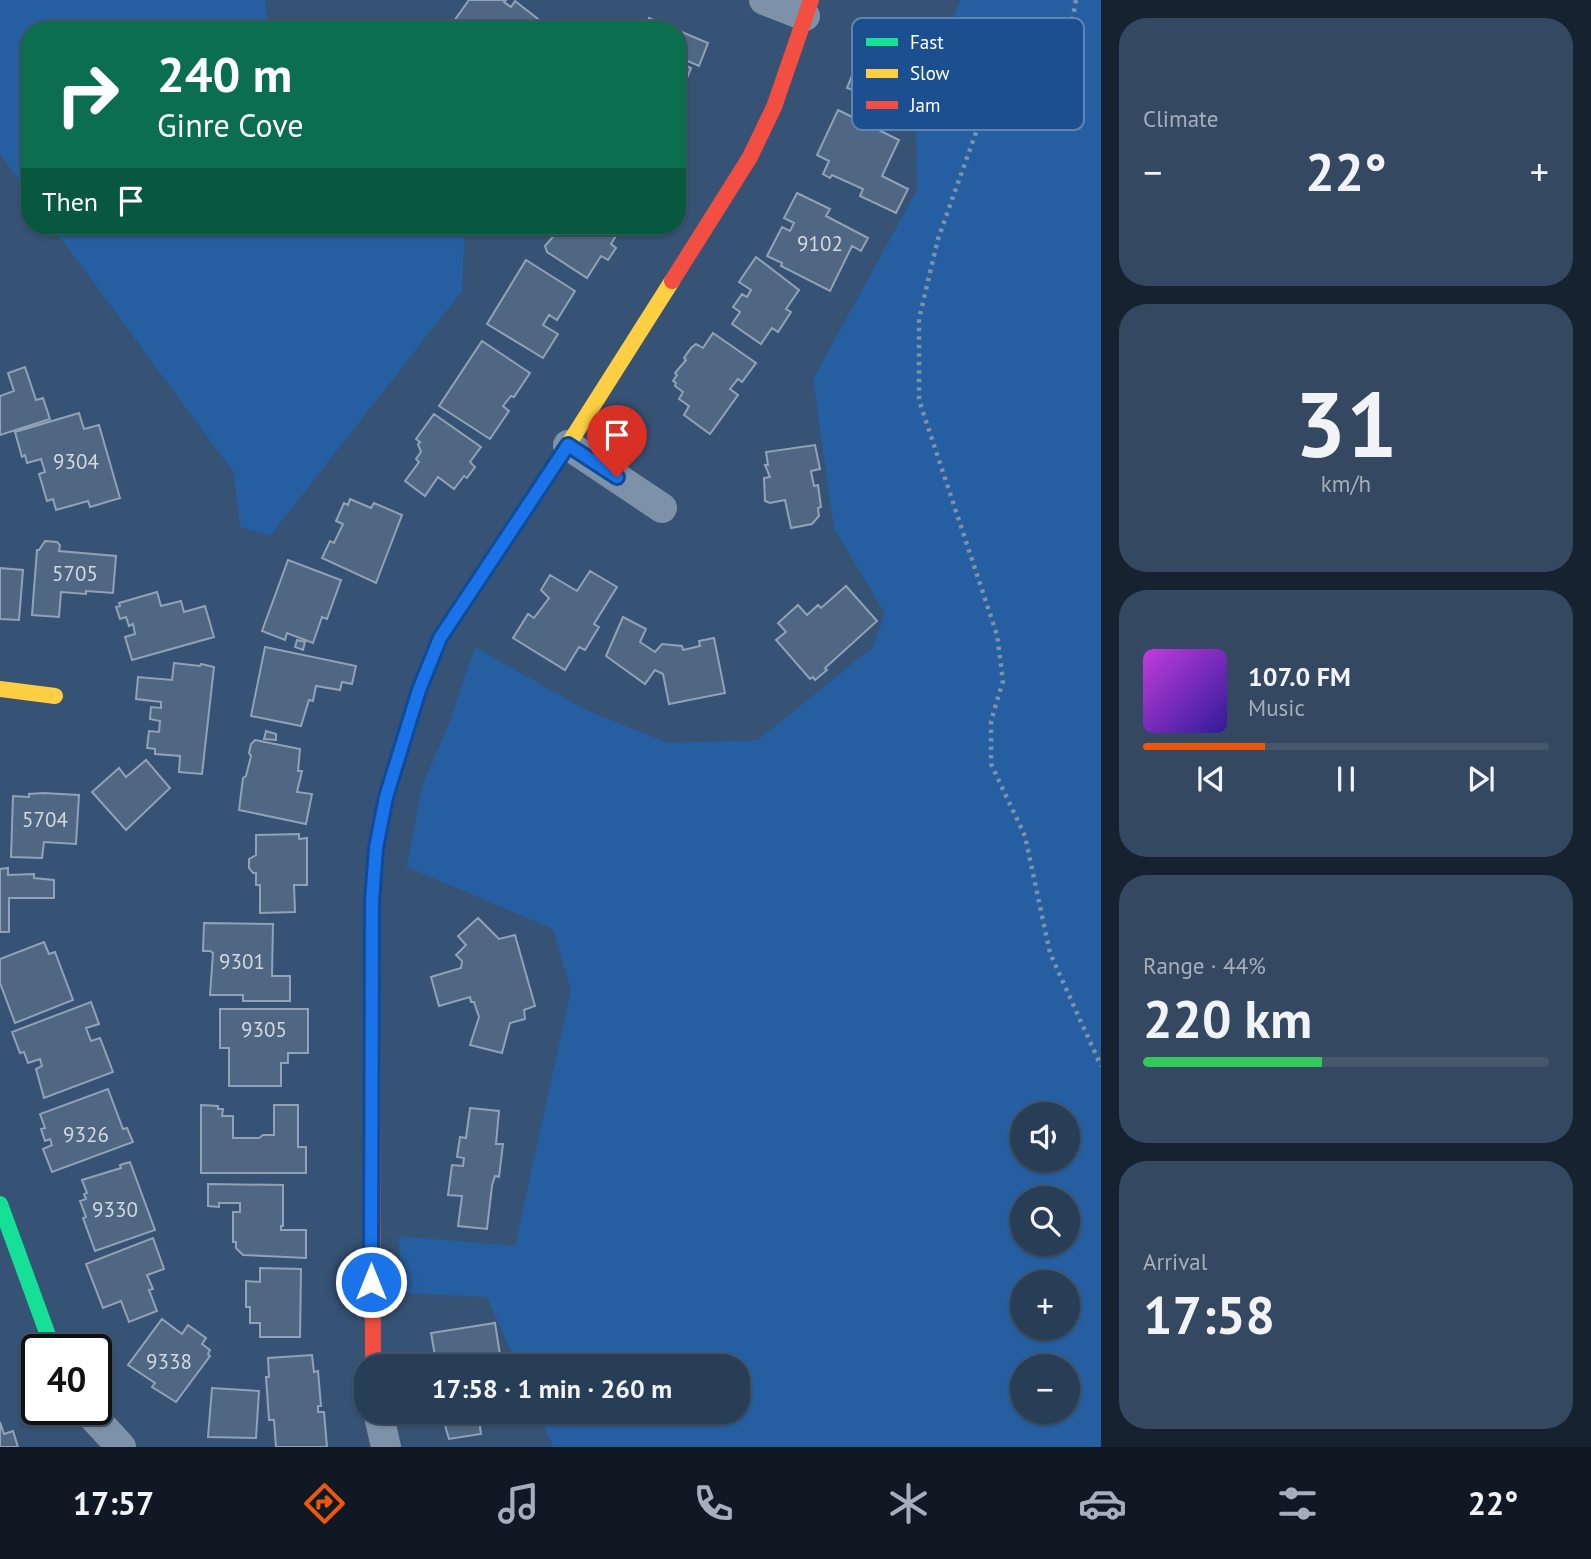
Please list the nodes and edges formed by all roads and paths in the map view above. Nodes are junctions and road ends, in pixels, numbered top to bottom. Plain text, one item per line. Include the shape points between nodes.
1 (764, 0) edge
2 (1076, 0) edge
3 (808, 8) edge
4 (1073, 18) edge
5 (977, 130) edge
6 (568, 445) junction
7 (662, 508) dead end
8 (0, 689) edge
9 (55, 696) dead end
10 (1101, 1066) edge
11 (0, 1204) edge
12 (48, 1334) edge
13 (372, 1354) edge
14 (381, 1424) edge
15 (101, 1425) edge
16 (121, 1447) edge
17 (386, 1447) edge

1 - 3 street
2 - 4 path
3 - 6 street via 774,107 750,157
5 - 10 path via 938,239 919,319 919,400 997,635 1003,681 991,721 991,764 1025,836 1050,953
6 - 7 street
6 - 13 street via 440,638 386,797 372,901
8 - 9 street
11 - 12 street
14 - 17 street
15 - 16 street

